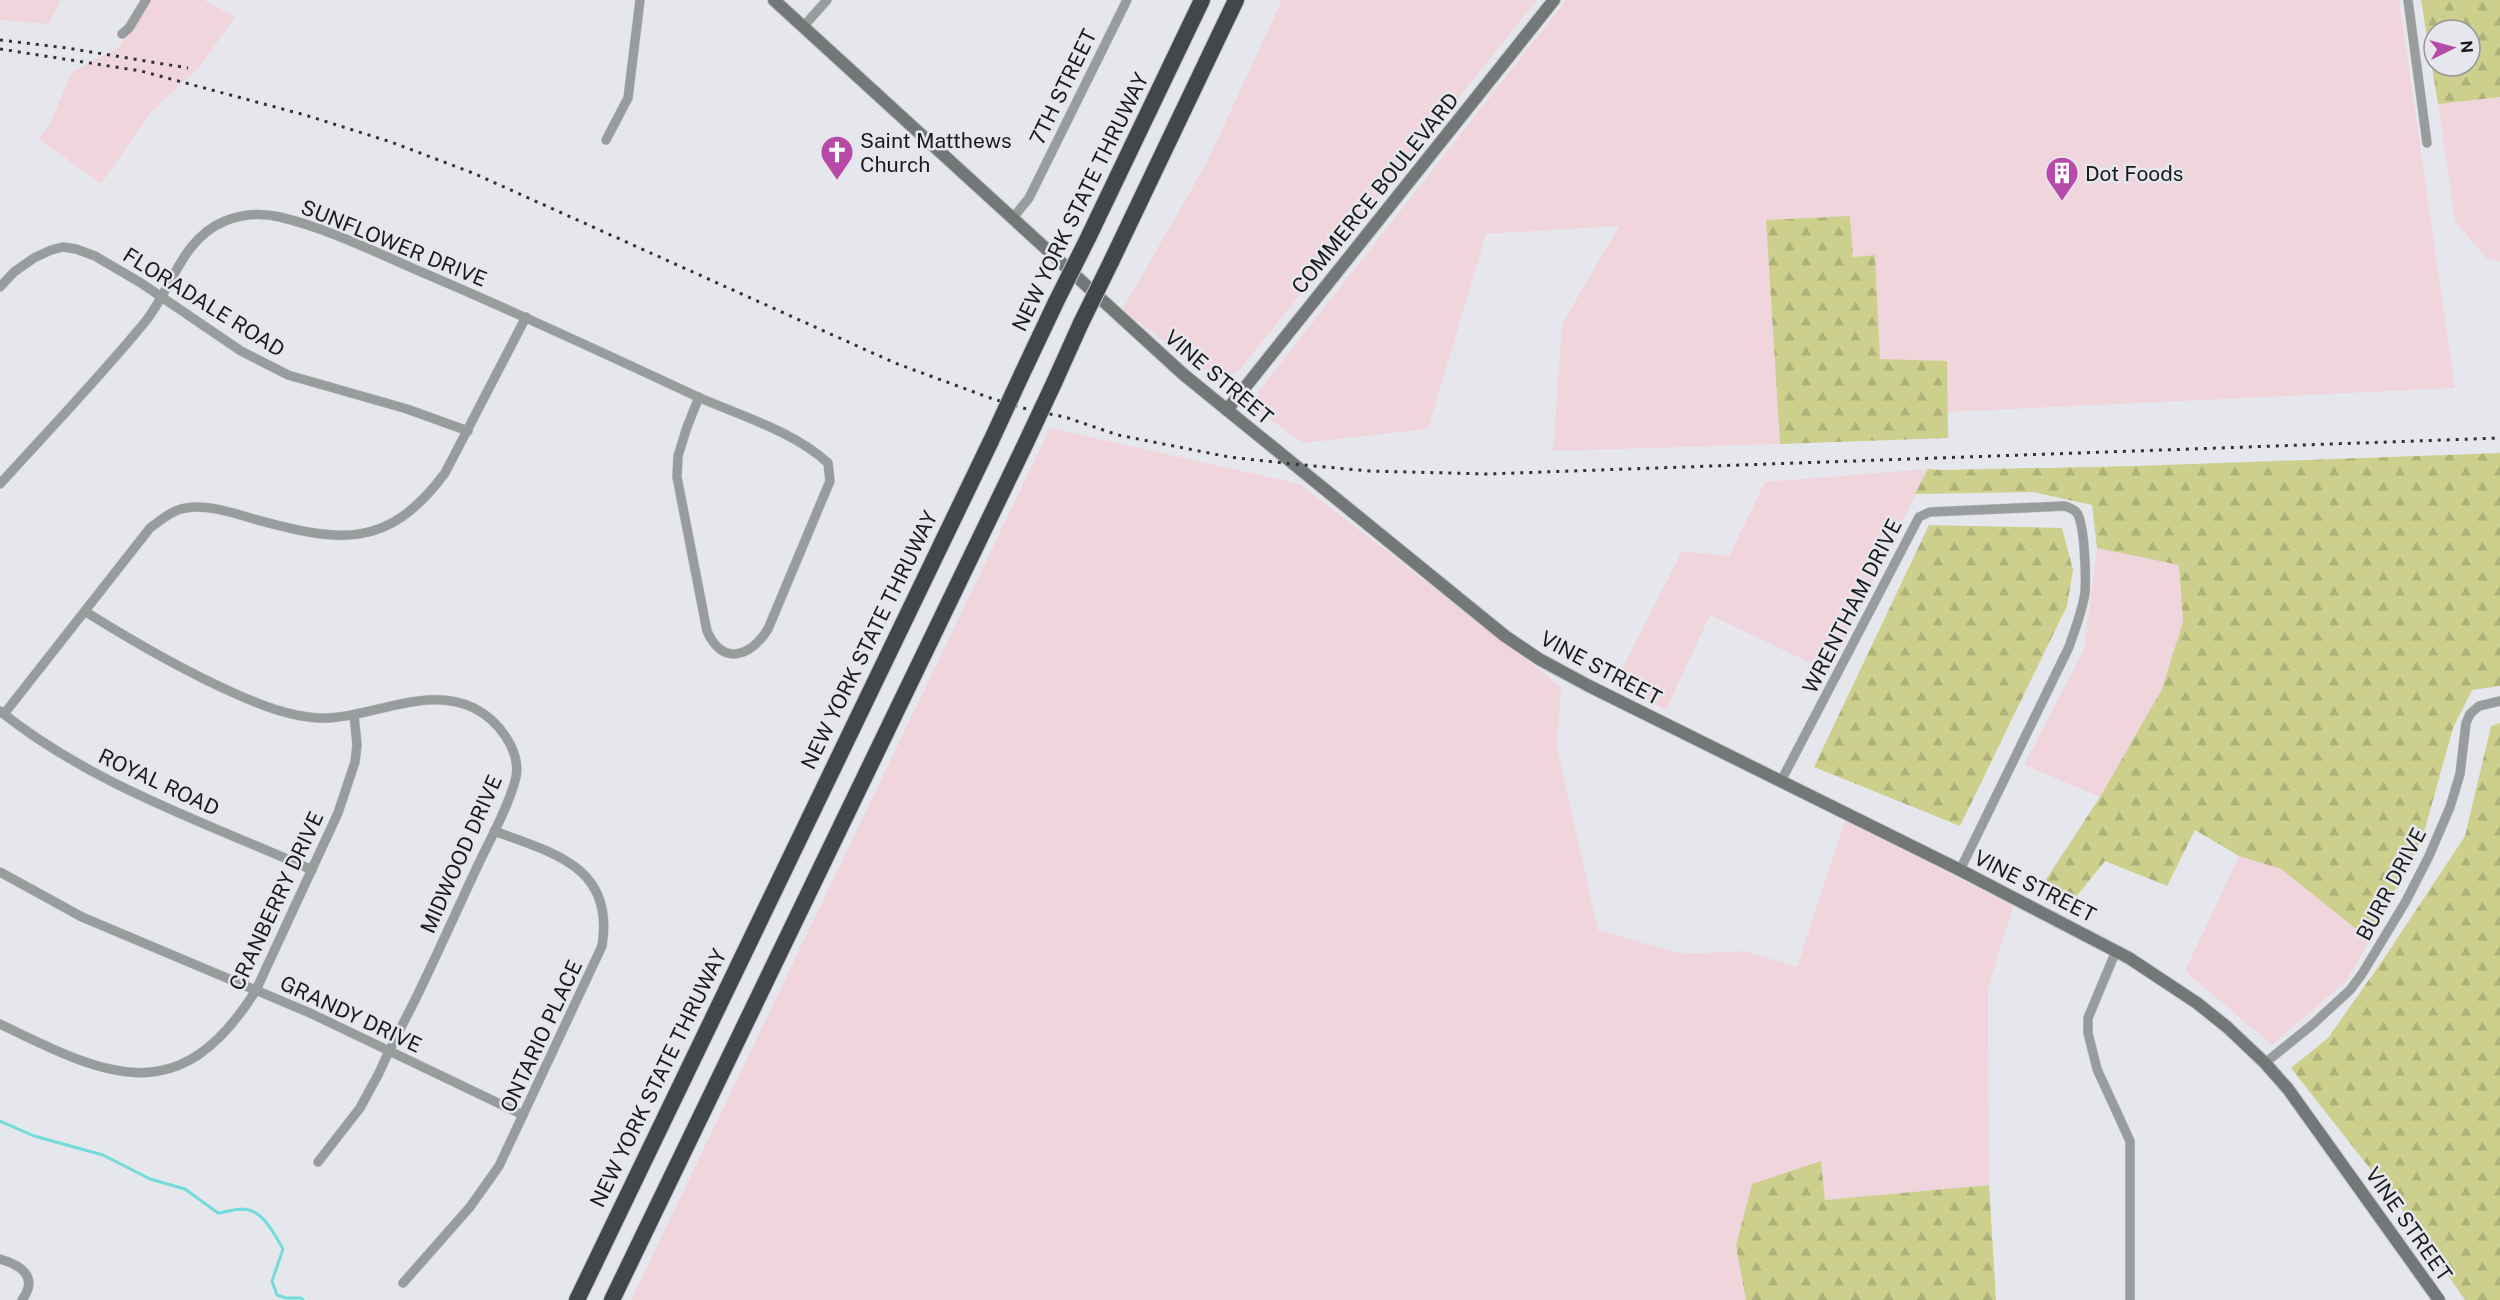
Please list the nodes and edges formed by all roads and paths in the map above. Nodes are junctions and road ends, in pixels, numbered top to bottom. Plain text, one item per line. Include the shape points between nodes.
1 (146, 0) edge
2 (640, 0) edge
3 (774, 0) edge
4 (827, 0) edge
5 (1126, 0) edge
6 (1202, 0) edge
7 (1236, 0) edge
8 (1554, 0) edge
9 (2408, 0) edge
10 (803, 27) junction
11 (122, 34) dead end
12 (606, 140) dead end
13 (2427, 143) dead end
14 (1012, 219) junction
15 (0, 286) edge
16 (160, 298) junction
17 (526, 317) junction
18 (699, 397) junction
19 (1227, 410) junction
20 (468, 431) junction
21 (0, 484) edge
22 (86, 612) junction
23 (2500, 701) edge
24 (2, 712) edge
25 (354, 714) junction
26 (1781, 781) junction
27 (494, 831) junction
28 (312, 870) junction
29 (1960, 870) junction
30 (0, 872) edge
31 (2116, 951) junction
32 (256, 990) junction
33 (0, 1024) edge
34 (389, 1050) junction
35 (2265, 1063) junction
36 (524, 1115) junction
37 (318, 1162) dead end
38 (0, 1259) edge
39 (403, 1283) dead end
40 (22, 1300) edge
41 (577, 1300) edge
42 (612, 1300) edge
43 (2130, 1300) edge
44 (2439, 1300) edge

1 - 11 street
2 - 12 street via 628,98
3 - 10 street, VINE STREET
4 - 10 street
5 - 14 street, 7TH STREET via 1029,198
6 - 41 highway, NEW YORK STATE THRUWAY, bridge
7 - 42 highway, bridge
8 - 19 street, COMMERCE BOULEVARD
9 - 13 street
10 - 14 street, VINE STREET
14 - 19 street, VINE STREET
15 - 16 street, FLORADALE ROAD via 34,258 63,248 95,256
16 - 17 street, SUNFLOWER DRIVE via 186,254 206,232 223,222 249,215 278,217 304,225
16 - 20 street, FLORADALE ROAD via 241,351 288,375
16 - 21 street, SUNFLOWER DRIVE via 146,320
17 - 18 street, SUNFLOWER DRIVE
17 - 20 street
18 - 18 street, SUNFLOWER DRIVE via 818,453 828,463 831,474 768,629 750,650 736,654 719,649 707,631 677,477 678,456
19 - 26 street, VINE STREET via 1505,636 1539,659
20 - 22 street via 428,496 387,526 368,532 332,536 210,508 186,508 168,515 150,528
22 - 24 street
22 - 25 street, MIDWOOD DRIVE via 194,676 268,708 321,718
23 - 35 street, BURR DRIVE via 2479,706 2470,714 2450,807 2406,901 2362,974 2312,1025
24 - 28 street, ROYAL ROAD via 124,789
25 - 27 street, MIDWOOD DRIVE via 420,701 451,701 476,709 495,723 516,758 516,772
25 - 28 street, CRANBERRY DRIVE via 355,762 338,813
26 - 29 street, VINE STREET
26 - 29 street, WRENTHAM DRIVE via 1918,517 1930,512 2070,508 2080,523 2085,584 2080,617
27 - 34 street, MIDWOOD DRIVE
27 - 36 street, ONTARIO PLACE via 578,866 591,880 602,902 604,930 599,952
28 - 32 street, CRANBERRY DRIVE
29 - 31 street, VINE STREET
30 - 32 street, GRANDY DRIVE via 82,917
31 - 35 street, VINE STREET via 2198,1003
31 - 43 street via 2088,1018 2088,1033 2097,1069 2130,1141
32 - 33 street, CRANBERRY DRIVE via 240,1016 217,1040 173,1069 151,1074 93,1065
32 - 34 street, GRANDY DRIVE
34 - 36 street, GRANDY DRIVE
34 - 37 street, MIDWOOD DRIVE via 360,1108
35 - 44 street, VINE STREET via 2288,1089
36 - 39 street, ONTARIO PLACE via 499,1166 476,1199
38 - 40 street via 22,1268 27,1277 28,1289

